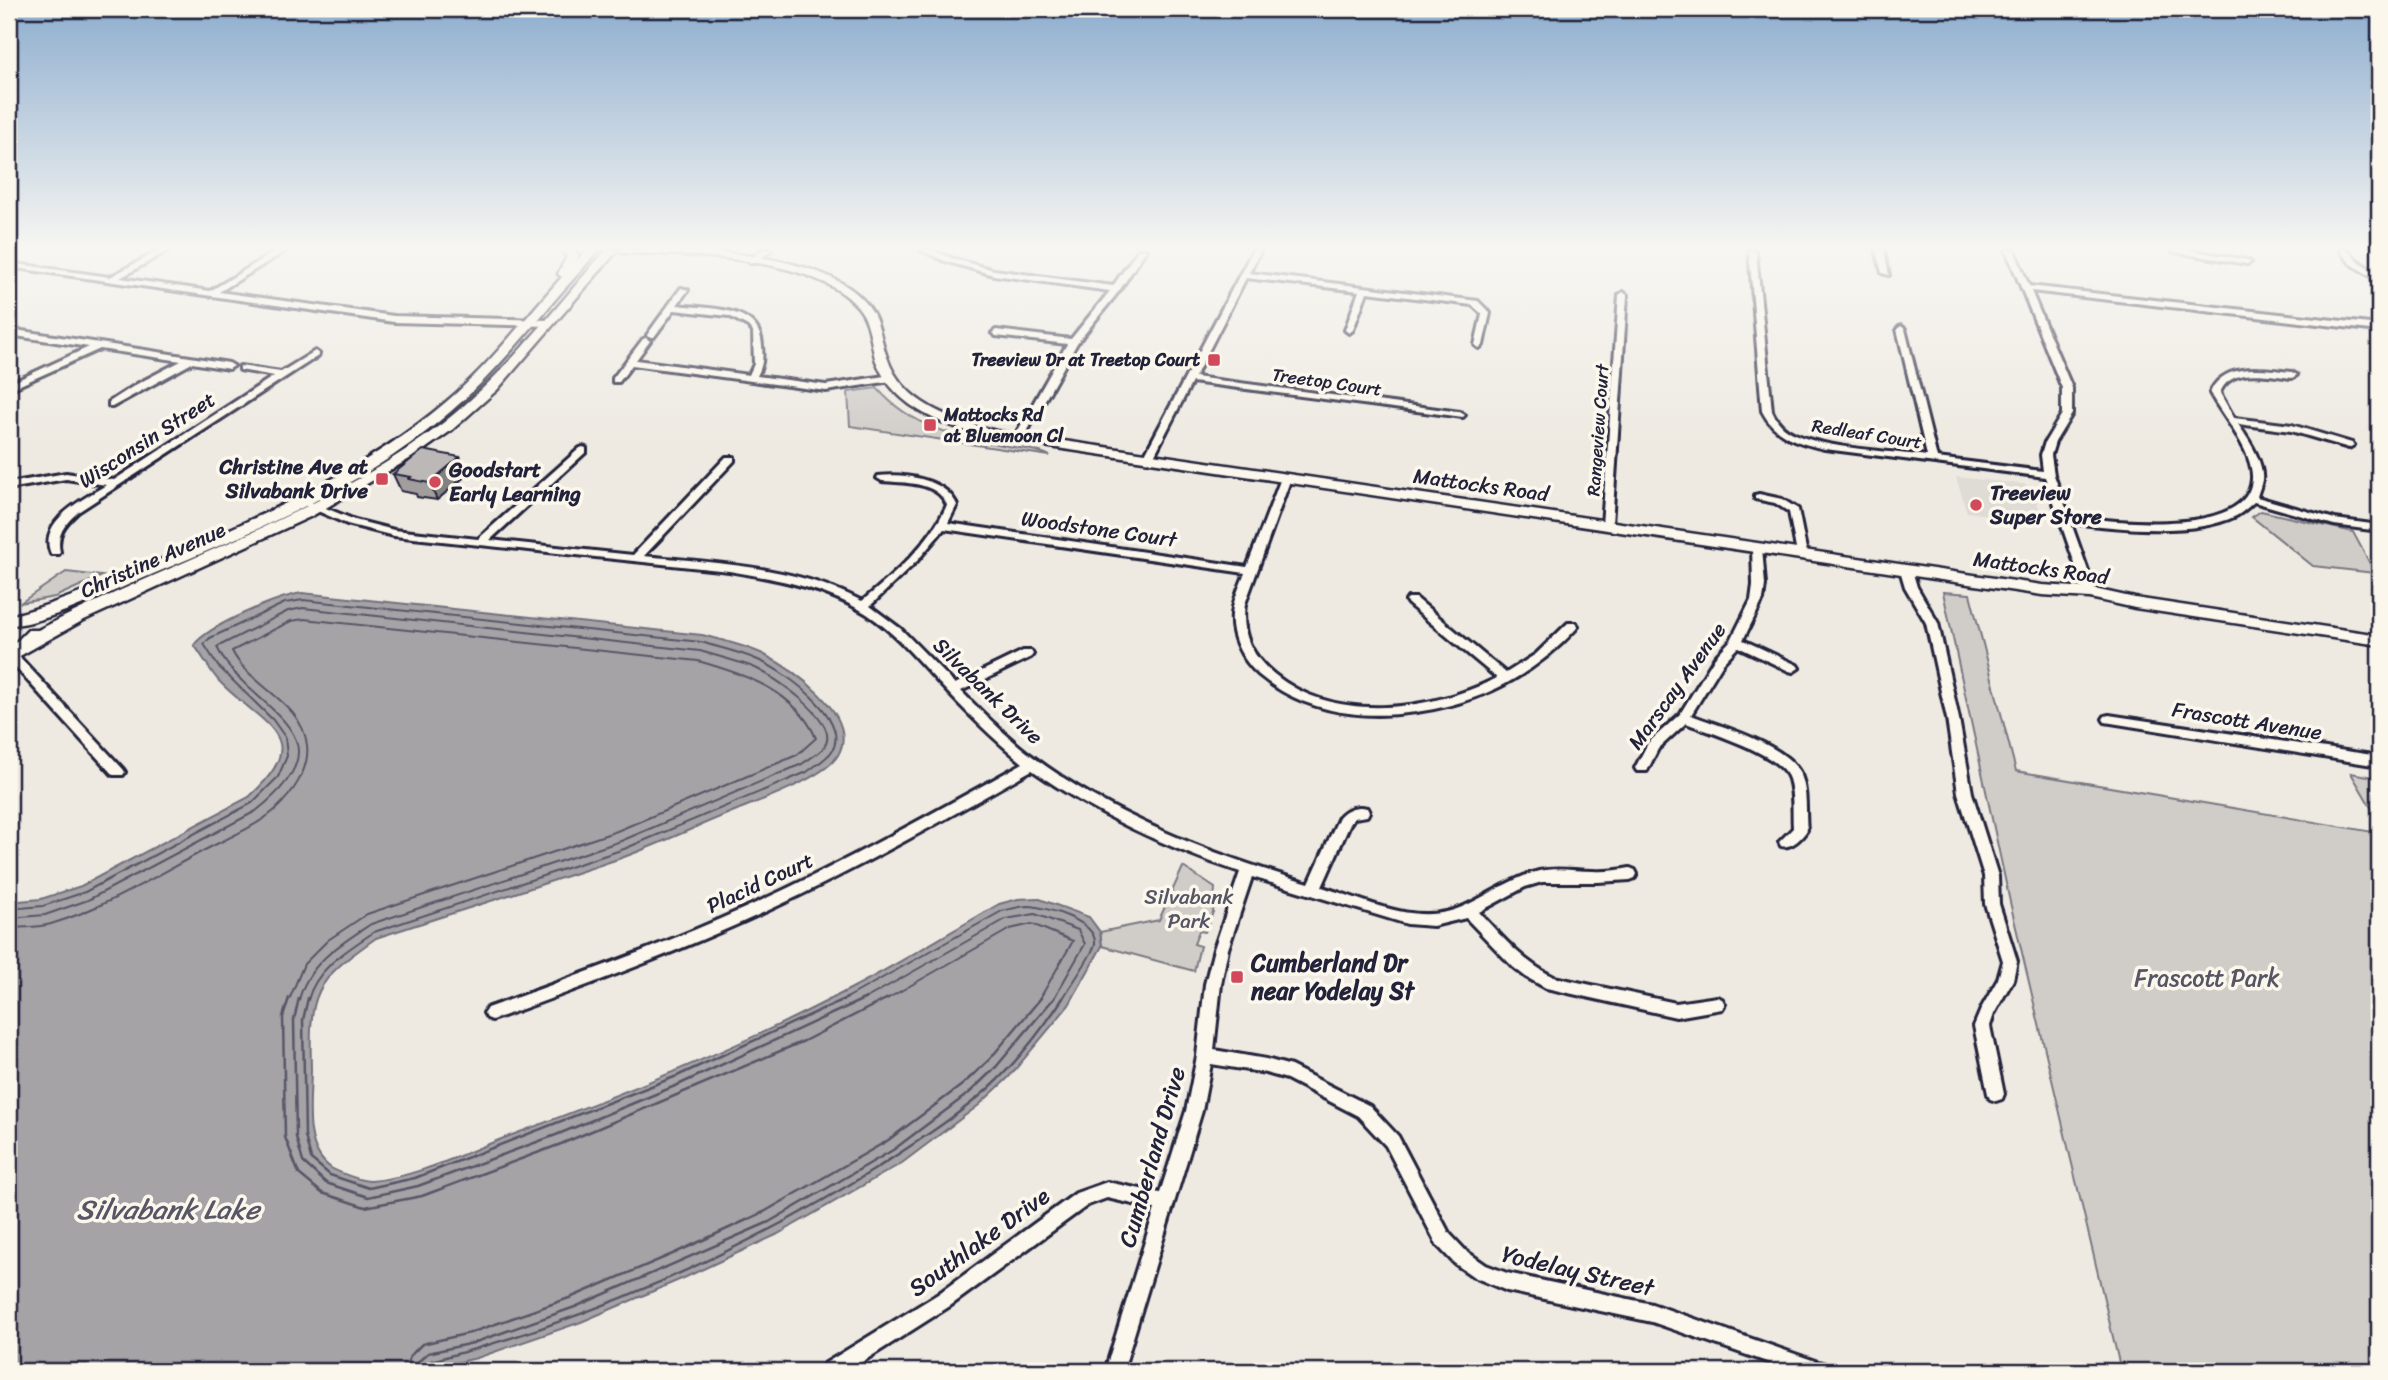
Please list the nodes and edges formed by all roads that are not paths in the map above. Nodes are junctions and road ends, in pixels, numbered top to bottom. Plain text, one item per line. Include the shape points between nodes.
1 (362, 314) edge
2 (535, 314) edge
3 (556, 314) edge
4 (666, 314) edge
5 (732, 314) edge
6 (870, 314) edge
7 (1095, 314) edge
8 (1223, 314) edge
9 (1355, 314) edge
10 (1486, 314) edge
11 (1622, 314) edge
12 (1758, 314) edge
13 (2037, 314) edge
14 (2259, 314) edge
15 (528, 323) junction
16 (548, 323) junction
17 (2379, 328) edge
18 (1349, 330) dead end
19 (1901, 330) dead end
20 (9, 332) edge
21 (996, 333) dead end
22 (1073, 342) junction
23 (1479, 345) dead end
24 (99, 346) junction
25 (316, 354) dead end
26 (191, 360) junction
27 (630, 362) junction
28 (229, 366) dead end
29 (243, 368) dead end
30 (283, 374) junction
31 (2292, 375) dead end
32 (752, 377) junction
33 (891, 378) junction
34 (1190, 379) junction
35 (616, 380) dead end
36 (476, 381) junction
37 (496, 382) junction
38 (9, 387) edge
39 (112, 404) dead end
40 (1460, 415) dead end
41 (2230, 420) junction
42 (1018, 439) junction
43 (2349, 445) dead end
44 (583, 450) dead end
45 (1149, 456) junction
46 (730, 459) dead end
47 (1933, 460) junction
48 (2049, 475) junction
49 (882, 478) dead end
50 (1286, 478) junction
51 (117, 482) junction
52 (9, 486) edge
53 (1759, 497) dead end
54 (2250, 498) junction
55 (309, 505) junction
56 (2064, 519) junction
57 (941, 525) junction
58 (1607, 525) junction
59 (2379, 528) edge
60 (481, 542) junction
61 (1757, 547) junction
62 (55, 552) dead end
63 (1802, 554) junction
64 (636, 558) junction
65 (1906, 570) junction
66 (1252, 571) junction
67 (2090, 593) junction
68 (1412, 601) dead end
69 (862, 607) junction
70 (13, 620) edge
71 (1572, 625) dead end
72 (2379, 640) edge
73 (29, 642) junction
74 (1736, 642) junction
75 (1027, 654) dead end
76 (10, 656) edge
77 (1793, 668) dead end
78 (1505, 678) junction
79 (953, 690) junction
80 (1684, 718) junction
81 (2109, 719) dead end
82 (2379, 761) edge
83 (1033, 764) junction
84 (1642, 768) dead end
85 (118, 772) dead end
86 (1362, 812) dead end
87 (1786, 842) dead end
88 (1247, 872) junction
89 (1630, 874) dead end
90 (1313, 891) junction
91 (1468, 910) junction
92 (1717, 1004) dead end
93 (492, 1013) dead end
94 (1205, 1056) junction
95 (1996, 1094) dead end
96 (1166, 1203) junction
97 (831, 1371) edge
98 (1114, 1371) edge
99 (1818, 1371) edge

1 - 15 street
2 - 15 main road, Christine Avenue
3 - 16 main road, Christine Avenue
4 - 27 street
5 - 32 street via 757,332 759,364
6 - 33 street, Mattocks Road
7 - 22 street
8 - 34 street
9 - 18 street
10 - 23 street
11 - 58 street, Rangeview Court
12 - 47 street, Redleaf Court via 1767,411 1774,423 1789,435 1810,442
13 - 48 street via 2069,401 2046,456
14 - 17 street
15 - 16 street
15 - 36 main road, Christine Avenue
16 - 37 main road, Christine Avenue
19 - 47 street
20 - 24 street
21 - 22 street
22 - 42 street
24 - 26 street
24 - 38 street
25 - 30 street, Wisconsin Street
26 - 28 street
26 - 39 street
27 - 32 street
27 - 35 street
29 - 30 street
30 - 51 street, Wisconsin Street
31 - 41 street via 2250,373 2222,379 2215,393
32 - 33 street via 826,388
33 - 42 street, Mattocks Road via 917,404 940,417
34 - 40 street, Treetop Court
34 - 45 street
36 - 37 main road
36 - 55 main road, Christine Avenue via 442,413
37 - 55 main road, Christine Avenue via 411,453
41 - 43 street via 2292,428
41 - 54 street via 2254,466 2256,489
42 - 45 street, Mattocks Road
44 - 60 street
45 - 50 street, Mattocks Road
46 - 64 street
47 - 48 street, Redleaf Court
48 - 56 street
49 - 57 street via 943,489 952,505
50 - 58 street, Mattocks Road
50 - 66 street
51 - 52 street via 66,476
51 - 62 street, Wisconsin Street via 64,519 55,530
53 - 63 street via 1794,511
54 - 56 street via 2221,517 2173,526
54 - 59 street via 2333,522
55 - 60 street, Silvabank Drive via 394,533
55 - 70 main road, Christine Avenue via 63,607
55 - 73 main road, Christine Avenue
56 - 67 street
57 - 66 street, Woodstone Court
57 - 69 street via 894,580
58 - 61 street, Mattocks Road
60 - 64 street, Silvabank Drive
61 - 63 street, Mattocks Road
61 - 74 street, Marscay Avenue via 1758,593
63 - 65 street, Mattocks Road
64 - 69 street, Silvabank Drive via 783,577 814,585
65 - 67 street, Mattocks Road
65 - 95 street via 1932,623 1965,793 1991,876 1992,904 2010,961 1982,1027
66 - 78 street via 1239,604 1239,635 1262,671 1310,699 1362,710 1396,710 1455,699
67 - 72 street, Mattocks Road
68 - 78 street
69 - 79 street, Silvabank Drive via 893,629
70 - 73 main road via 34,628
71 - 78 street via 1554,647
73 - 76 main road, Christine Avenue
74 - 77 street
74 - 80 street, Marscay Avenue via 1719,660
75 - 79 street
76 - 85 street
79 - 83 street, Silvabank Drive
80 - 84 street, Marscay Avenue via 1653,746
80 - 87 street via 1776,756 1790,767 1796,782 1800,830
81 - 82 street, Frascott Avenue
83 - 88 street, Silvabank Drive via 1122,819
83 - 93 street, Placid Court via 846,867 727,923
86 - 90 street via 1350,814 1344,821
88 - 90 street, Silvabank Drive
88 - 94 street, Cumberland Drive via 1213,984
89 - 91 street, Silvabank Drive via 1542,877
90 - 91 street, Silvabank Drive via 1417,920 1444,920
91 - 92 street via 1518,963 1551,983 1676,1010
94 - 96 street, Cumberland Drive
94 - 99 street, Yodelay Street via 1291,1073 1364,1111 1392,1140 1443,1239 1480,1271 1507,1282 1676,1320
96 - 97 street, Southlake Drive via 1107,1191 1082,1199 944,1300
96 - 98 street, Cumberland Drive

